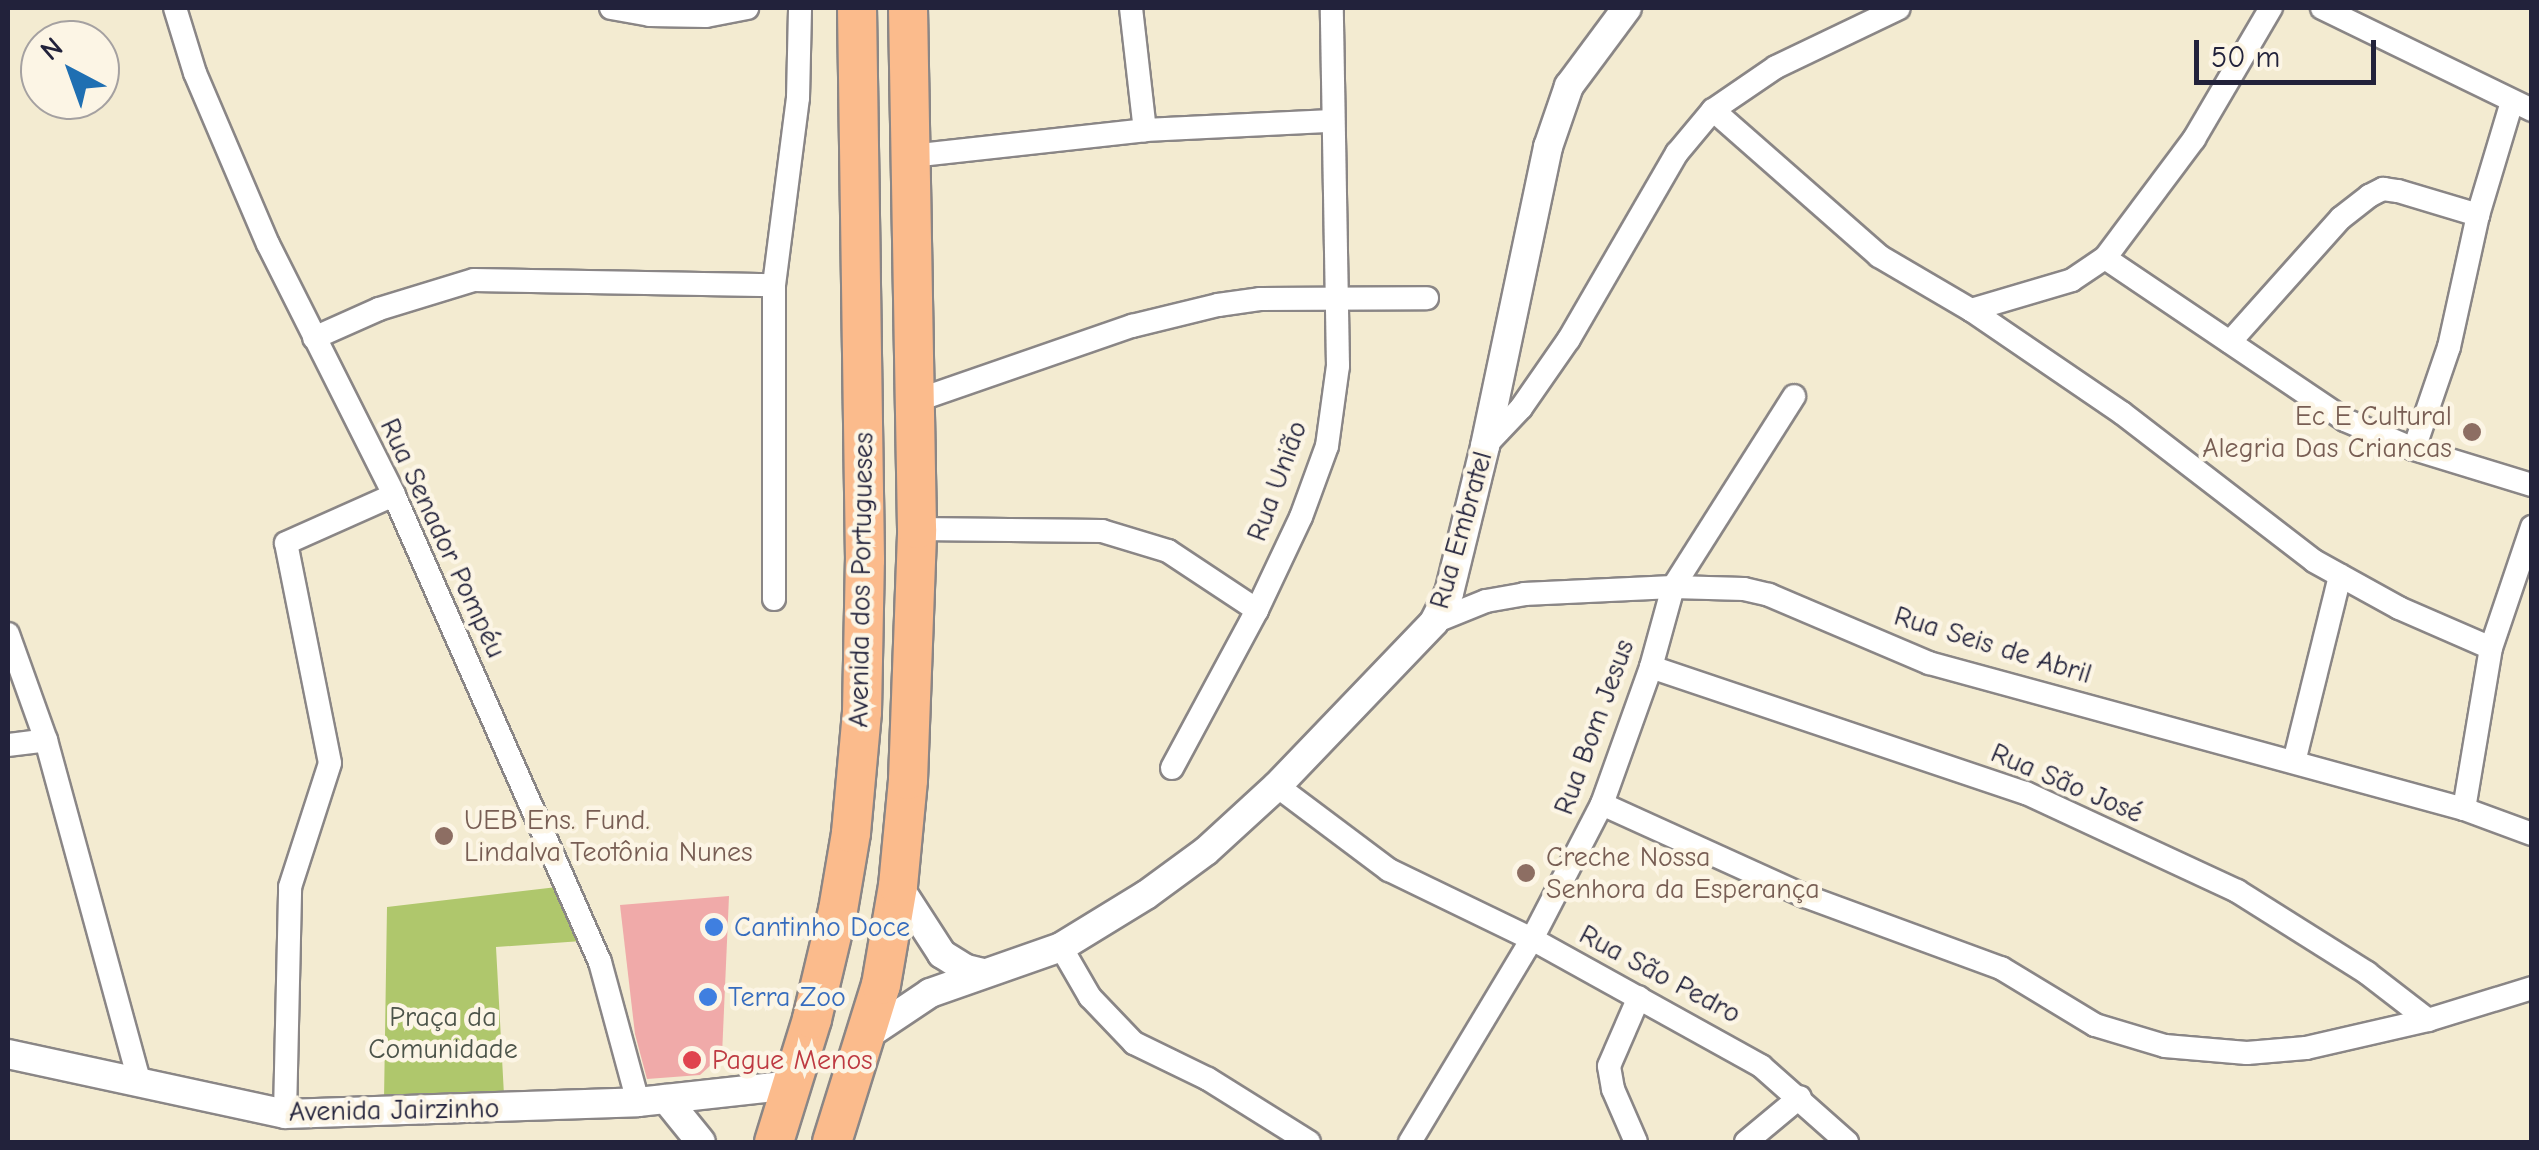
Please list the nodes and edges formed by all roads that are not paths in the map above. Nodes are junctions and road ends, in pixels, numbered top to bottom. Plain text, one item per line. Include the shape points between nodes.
1 (175, 8) edge
2 (611, 8) edge
3 (800, 8) edge
4 (857, 8) edge
5 (908, 8) edge
6 (1131, 8) edge
7 (1332, 8) edge
8 (1628, 8) edge
9 (1900, 8) edge
10 (2272, 8) edge
11 (2322, 8) edge
12 (737, 9) edge
13 (858, 76) junction
14 (2522, 106) edge
15 (1713, 110) junction
16 (1332, 121) junction
17 (1144, 130) junction
18 (911, 156) junction
19 (2478, 215) junction
20 (2105, 258) junction
21 (774, 285) junction
22 (1427, 298) dead end
23 (1336, 299) junction
24 (913, 301) junction
25 (1971, 310) junction
26 (314, 338) junction
27 (2230, 342) junction
28 (1794, 396) dead end
29 (916, 402) junction
30 (1485, 446) junction
31 (2414, 449) junction
32 (2532, 485) edge
33 (394, 496) junction
34 (2532, 527) edge
35 (917, 529) junction
36 (2340, 576) junction
37 (1674, 587) junction
38 (774, 599) dead end
39 (1257, 610) junction
40 (1434, 622) junction
41 (8, 634) edge
42 (2492, 648) junction
43 (1651, 667) junction
44 (46, 740) junction
45 (8, 745) edge
46 (2294, 762) junction
47 (1172, 768) dead end
48 (1277, 786) junction
49 (1602, 804) junction
50 (2464, 808) junction
51 (2532, 834) edge
52 (898, 886) junction
53 (1532, 939) junction
54 (1061, 947) junction
55 (983, 973) junction
56 (2532, 988) edge
57 (1639, 996) junction
58 (2428, 1020) junction
59 (869, 1034) junction
60 (8, 1054) edge
61 (139, 1081) junction
62 (794, 1084) junction
63 (1800, 1097) junction
64 (652, 1101) junction
65 (286, 1114) junction
66 (700, 1142) edge
67 (774, 1142) edge
68 (832, 1142) edge
69 (1309, 1142) edge
70 (1410, 1142) edge
71 (1636, 1142) edge
72 (1746, 1142) edge
73 (1847, 1142) edge

1 - 26 street, Rua Senador Pompéu via 196,73
2 - 12 street via 650,15
3 - 21 street via 798,98
4 - 13 highway, Avenida dos Portugueses
5 - 18 highway, Avenida dos Portugueses
6 - 17 street
7 - 16 street, Rua União
8 - 30 street, Rua Embratel via 1569,86 1548,146
9 - 15 street via 1776,67
10 - 20 street via 2194,139
11 - 14 street
13 - 24 highway via 874,140 874,294 886,310
13 - 62 highway, Avenida dos Portugueses via 862,712 838,910
14 - 19 street
15 - 25 street via 1880,256
15 - 30 street via 1677,153 1522,408
16 - 17 street
16 - 23 street, Rua União
17 - 18 street
18 - 24 highway, Avenida dos Portugueses
19 - 27 street via 2398,191 2369,196 2341,218
19 - 31 street via 2449,346
20 - 25 street via 2072,280
20 - 27 street
21 - 26 street via 474,280 412,297
21 - 38 street
22 - 23 street
23 - 29 street via 1260,299 1132,326
23 - 39 street, Rua União via 1338,366 1327,446
24 - 29 highway, Avenida dos Portugueses
25 - 36 street
26 - 33 street, Rua Senador Pompéu
27 - 31 street via 2346,420
28 - 37 street, Rua Bom Jesus
29 - 35 highway, Avenida dos Portugueses
30 - 40 street, Rua Embratel via 1448,592
31 - 32 street
33 - 64 street, Rua Senador Pompéu via 600,962
33 - 65 street via 286,544 330,762 290,888
34 - 42 street
35 - 39 street via 1102,531 1168,551
35 - 52 highway, Avenida dos Portugueses
36 - 42 street
36 - 46 street
37 - 40 street, Rua Seis de Abril via 1524,594
37 - 43 street, Rua Bom Jesus
37 - 46 street, Rua Seis de Abril via 1769,595 1929,662
39 - 47 street, Rua União
40 - 48 street, Rua Embratel
41 - 44 street
42 - 50 street
43 - 49 street, Rua Bom Jesus
43 - 58 street, Rua São José via 2026,792 2237,891 2367,972
44 - 45 street
44 - 61 street
46 - 50 street, Rua Seis de Abril
48 - 53 street, Rua São Pedro via 1388,870
48 - 54 street, Rua Embratel via 1146,895
49 - 53 street, Rua Bom Jesus
49 - 58 street via 1805,896 2002,968 2095,1025 2166,1046 2306,1048
50 - 51 street, Rua Seis de Abril
52 - 55 street via 942,954
52 - 59 highway, Avenida dos Portugueses
53 - 57 street, Rua São Pedro
53 - 70 street, Rua Bom Jesus
54 - 55 street, Rua Embratel
54 - 69 street via 1090,997 1134,1043 1208,1079
55 - 59 street, Rua Embratel via 930,993
56 - 58 street
57 - 63 street, Rua São Pedro via 1762,1066
57 - 71 street via 1609,1066
59 - 68 highway, Avenida dos Portugueses
60 - 61 street, Avenida Jairzinho
61 - 65 street, Avenida Jairzinho
62 - 64 street, Avenida Jairzinho
62 - 67 highway, Avenida dos Portugueses
63 - 72 street
63 - 73 street, Rua São Pedro
64 - 65 street, Avenida Jairzinho
64 - 66 street

